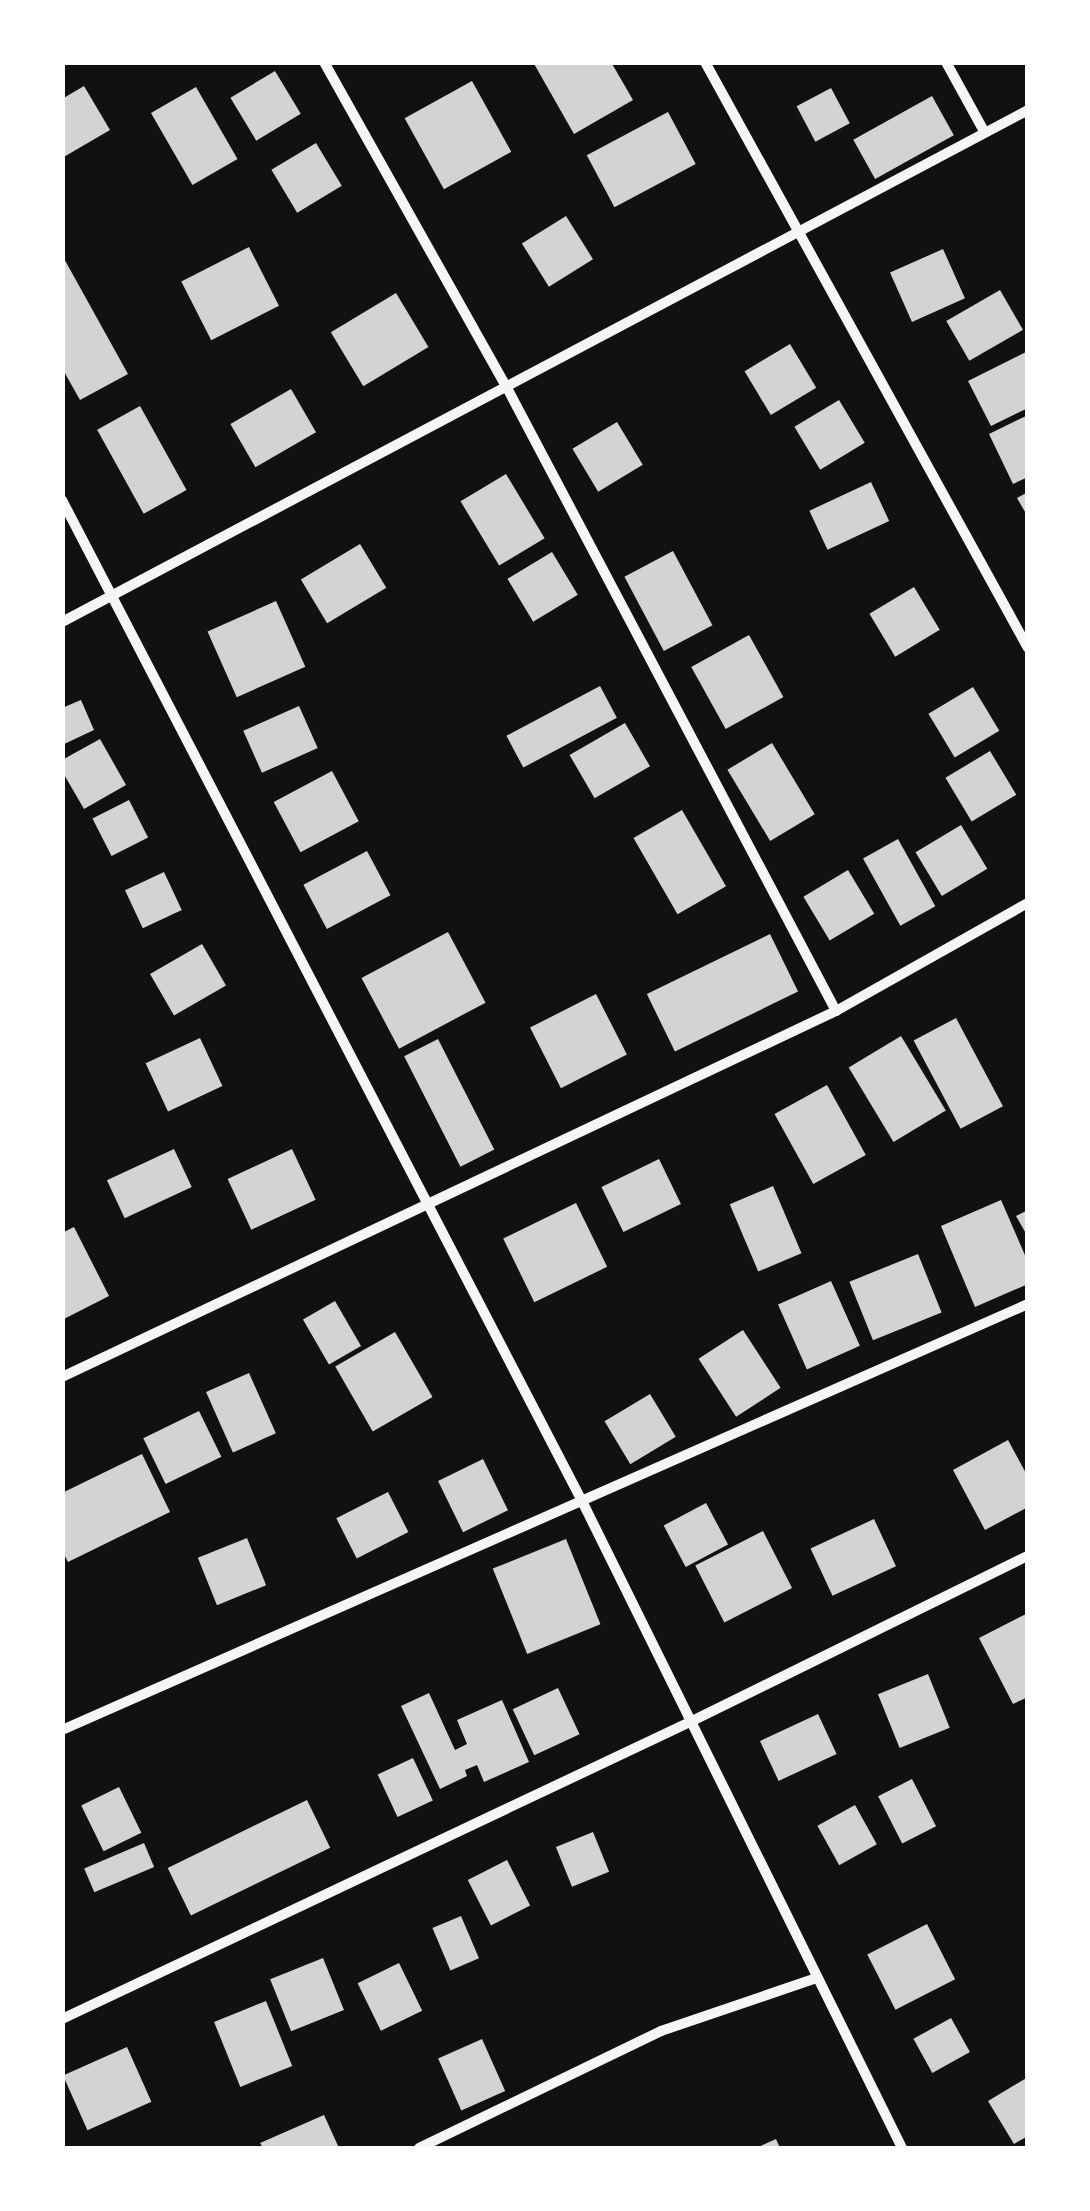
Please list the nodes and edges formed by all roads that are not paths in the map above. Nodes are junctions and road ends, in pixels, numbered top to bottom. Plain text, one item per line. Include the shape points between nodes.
1 (324, 62) edge
2 (706, 62) edge
3 (946, 62) edge
4 (1028, 110) edge
5 (984, 131) junction
6 (797, 229) junction
7 (505, 384) junction
8 (62, 500) edge
9 (114, 595) junction
10 (62, 622) edge
11 (1028, 648) edge
12 (1028, 903) edge
13 (836, 1011) junction
14 (429, 1202) junction
15 (1028, 1304) edge
16 (62, 1377) edge
17 (582, 1501) junction
18 (1028, 1556) edge
19 (692, 1721) junction
20 (62, 1730) edge
21 (816, 1978) junction
22 (62, 2019) edge
23 (420, 2148) edge
24 (902, 2148) edge

1 - 7 street
2 - 6 street
3 - 5 street
4 - 5 street
5 - 6 street
6 - 7 street
6 - 11 street
7 - 9 street
7 - 13 street
8 - 9 street
9 - 10 street
9 - 14 street
12 - 13 street
13 - 14 street
14 - 16 street
14 - 17 street
15 - 17 street
17 - 19 street
17 - 20 street
18 - 19 street
19 - 21 street
19 - 22 street
21 - 23 street via 662,2031
21 - 24 street

